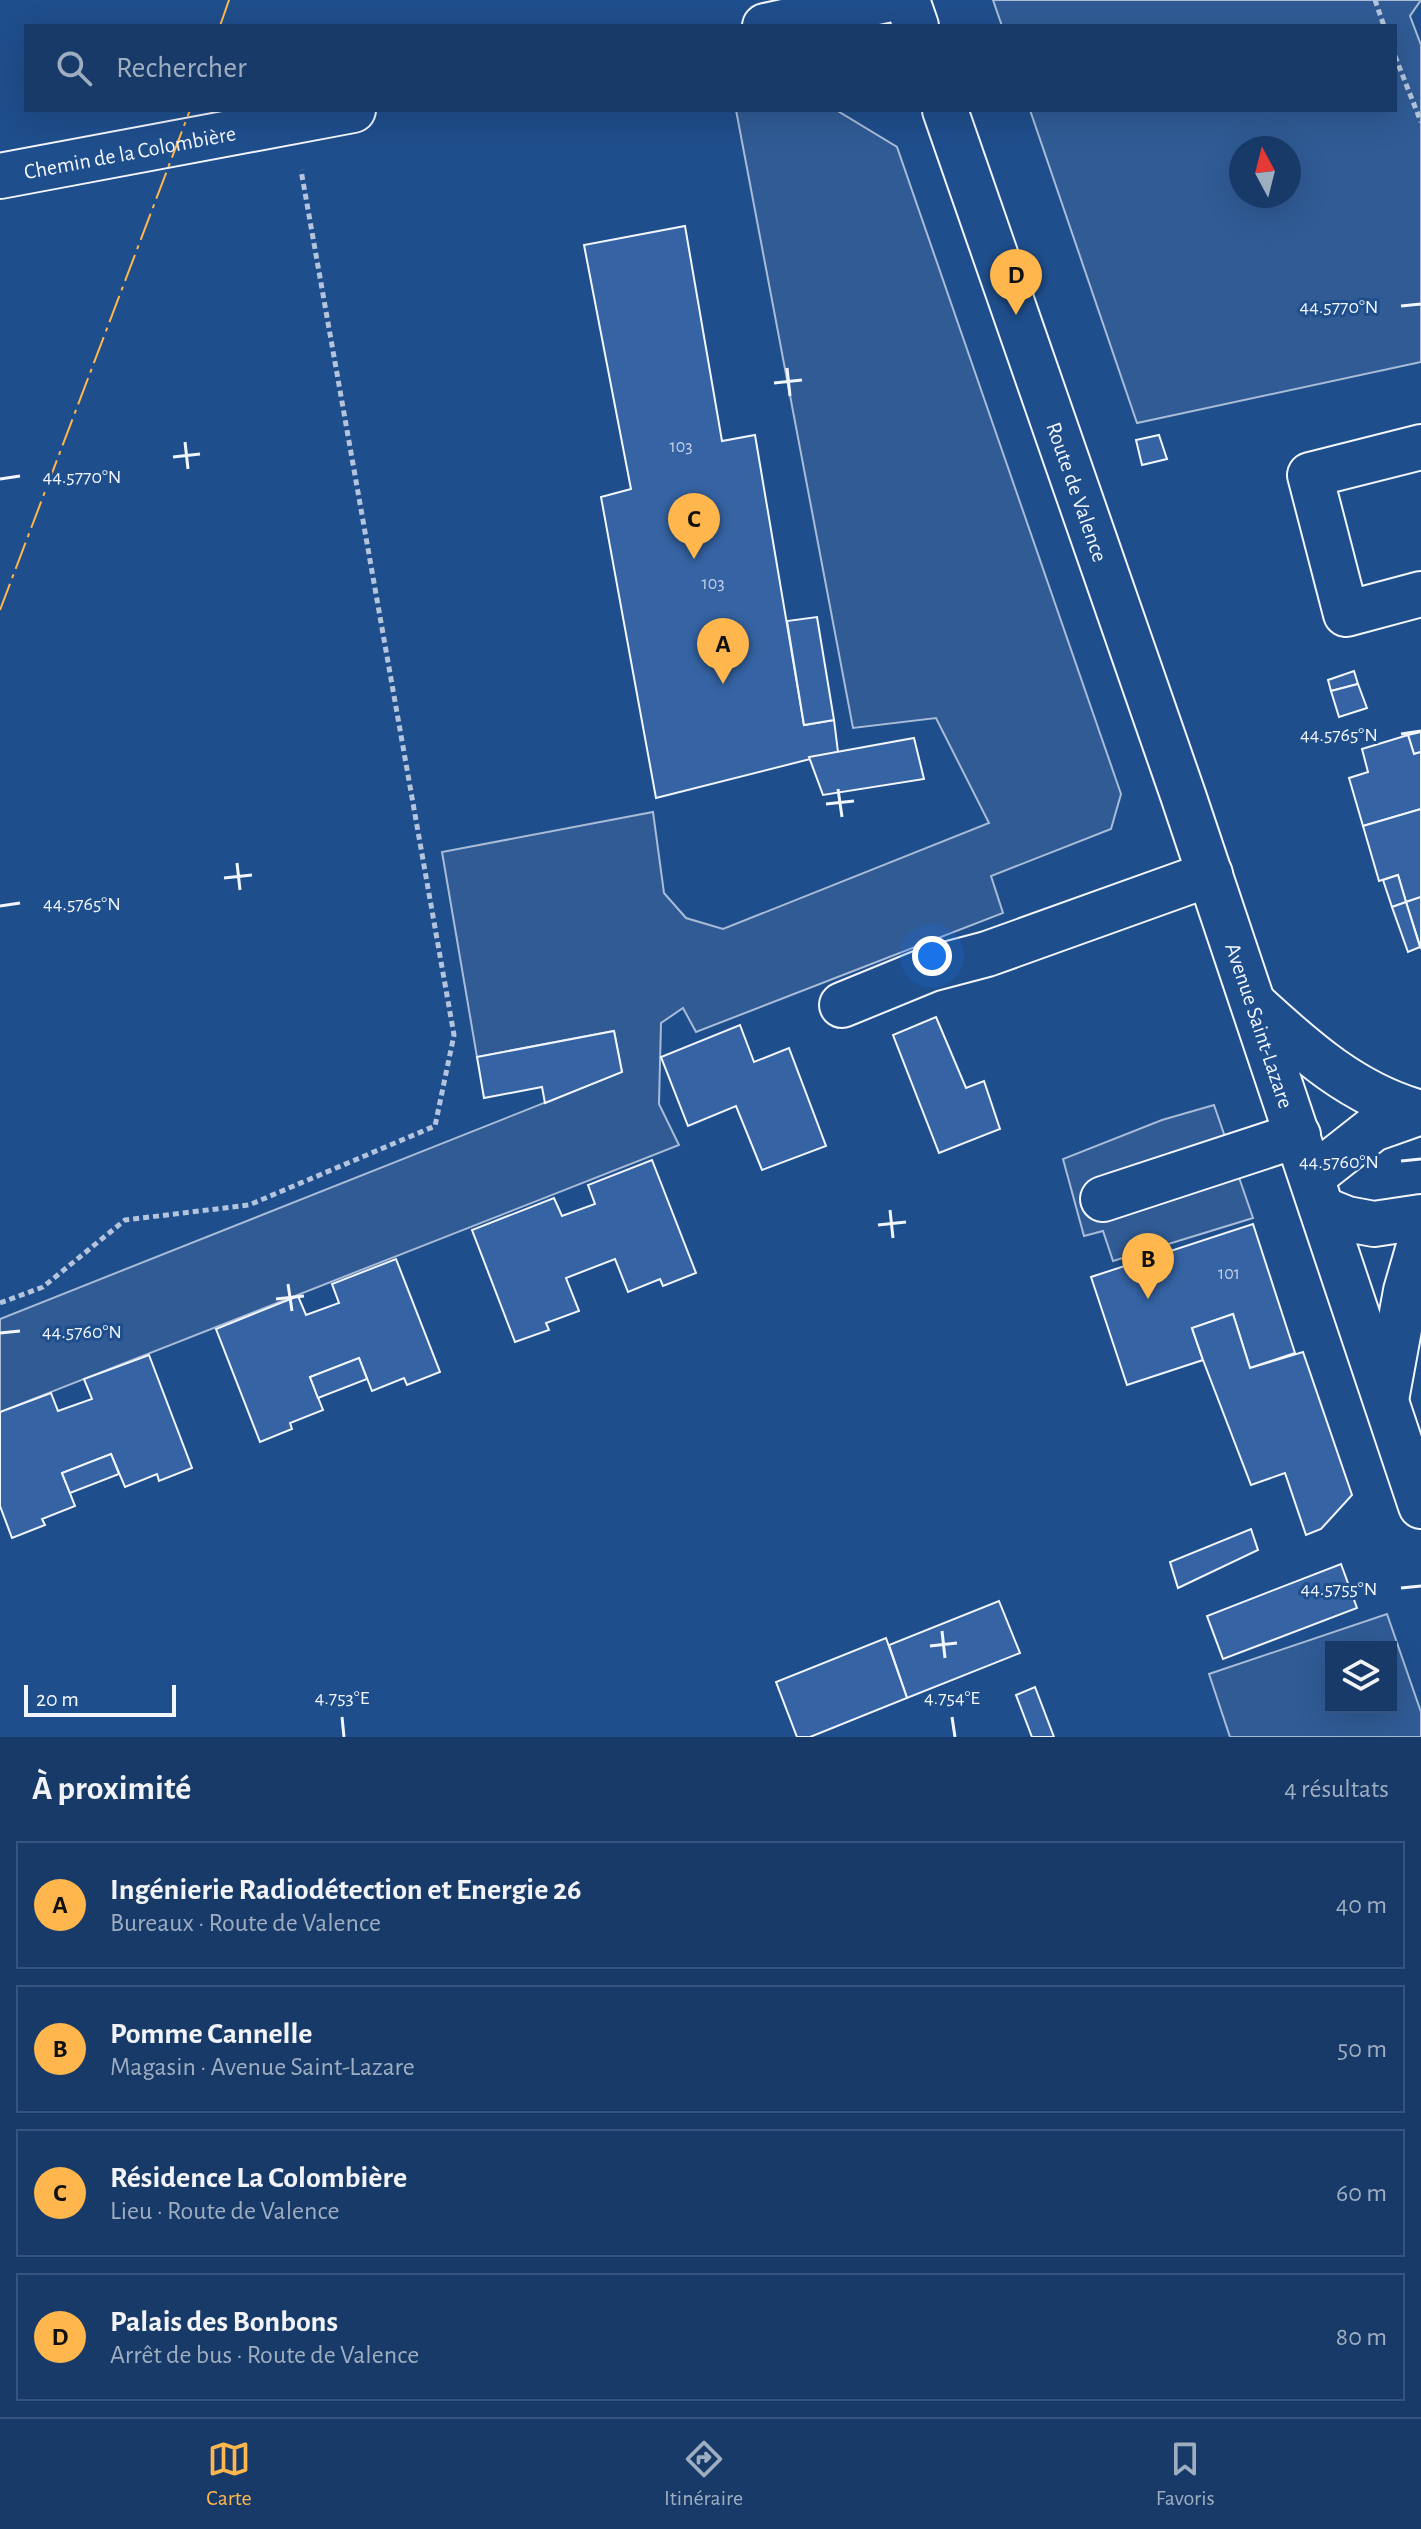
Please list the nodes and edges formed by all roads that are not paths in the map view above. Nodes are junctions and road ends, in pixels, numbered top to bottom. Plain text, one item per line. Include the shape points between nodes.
1 (886, 0) edge
2 (907, 0) edge
3 (774, 24) edge
4 (915, 24) edge
5 (342, 112) edge
6 (946, 112) edge
7 (0, 176) edge
8 (1421, 447) edge
9 (1421, 594) edge
10 (1210, 874) junction
11 (1254, 1004) junction
12 (842, 1005) dead end
13 (1420, 1113) edge
14 (1298, 1135) junction
15 (1317, 1193) junction
16 (1103, 1199) dead end
17 (1421, 1217) edge
18 (1421, 1239) edge
19 (1386, 1400) junction
20 (1421, 1506) edge

1 - 3 main road
2 - 4 main road
5 - 7 main road, Chemin de la Colombière
6 - 10 main road, Route de Valence
8 - 9 main road via 1310,475 1346,614
10 - 11 main road, Avenue Saint-Lazare
10 - 12 main road via 987,954 930,969
11 - 13 main road via 1304,1050 1363,1091
11 - 14 main road, Avenue Saint-Lazare
13 - 15 main road via 1373,1129
14 - 15 main road, Avenue Saint-Lazare
14 - 16 main road
15 - 17 main road via 1347,1219 1374,1224
15 - 19 main road, Avenue Saint-Lazare
18 - 19 main road
19 - 20 main road

